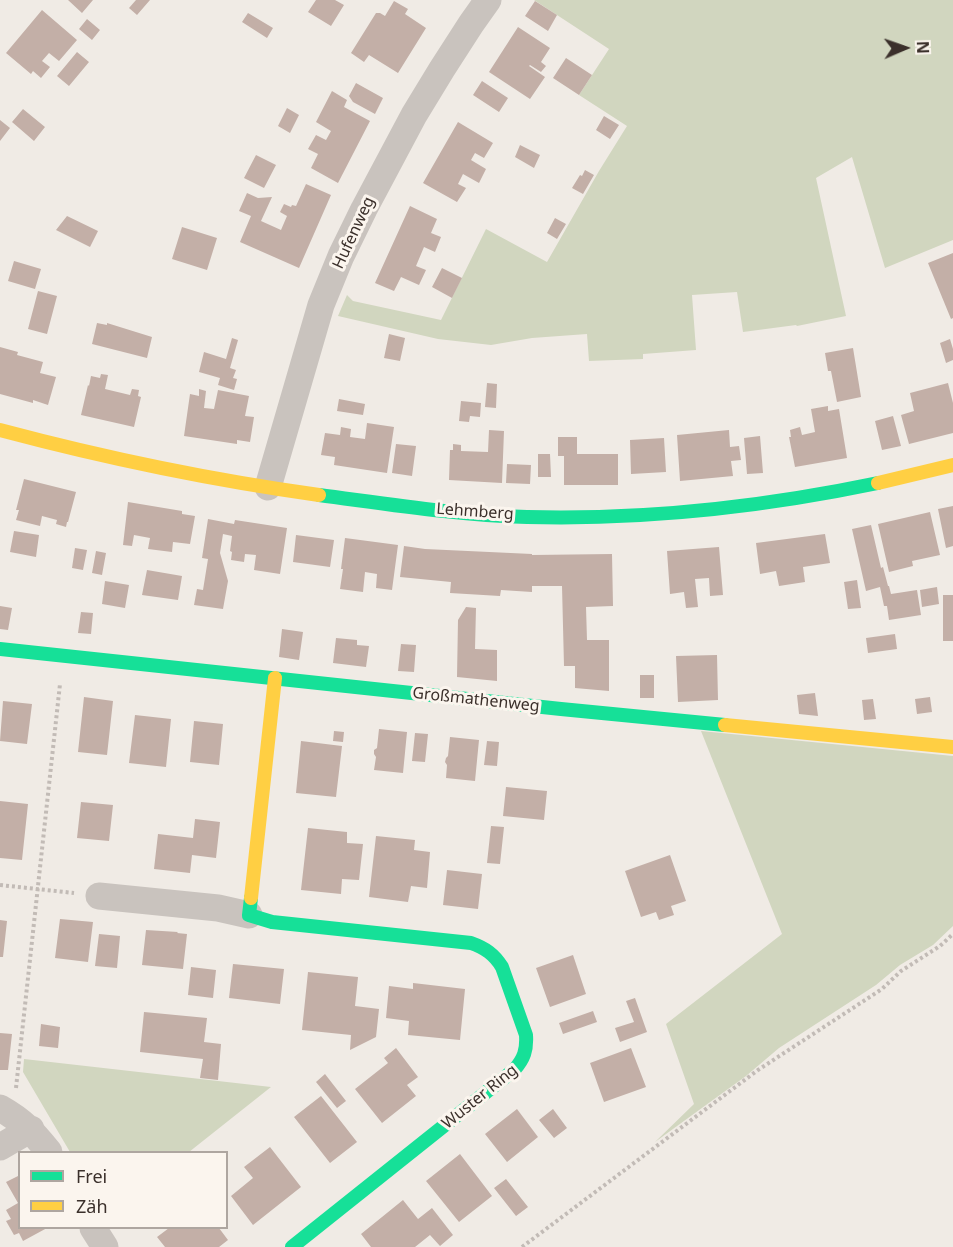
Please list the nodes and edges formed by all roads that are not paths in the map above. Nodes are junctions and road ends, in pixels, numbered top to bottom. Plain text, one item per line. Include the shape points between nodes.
1 (488, 0) edge
2 (0, 430) edge
3 (953, 465) edge
4 (268, 487) junction
5 (0, 649) edge
6 (275, 678) junction
7 (953, 747) edge
8 (99, 896) road end
9 (249, 915) junction
10 (14, 1118) edge
11 (0, 1147) edge
12 (48, 1151) edge
13 (94, 1229) edge
14 (105, 1247) edge
15 (292, 1247) edge

1 - 4 street, Hufenweg via 414,116 341,256 321,306
2 - 4 street, Lehmberg via 149,466
3 - 4 street, Lehmberg via 863,487 776,502 641,515 476,514
5 - 6 street, Großmathenweg
6 - 7 street, Großmathenweg
6 - 9 street
8 - 9 street, Wuster Ring via 218,908
9 - 15 street, Wuster Ring via 272,922 471,943 487,948 502,967 526,1035 522,1063 514,1071
10 - 11 street
10 - 12 street
13 - 14 street

